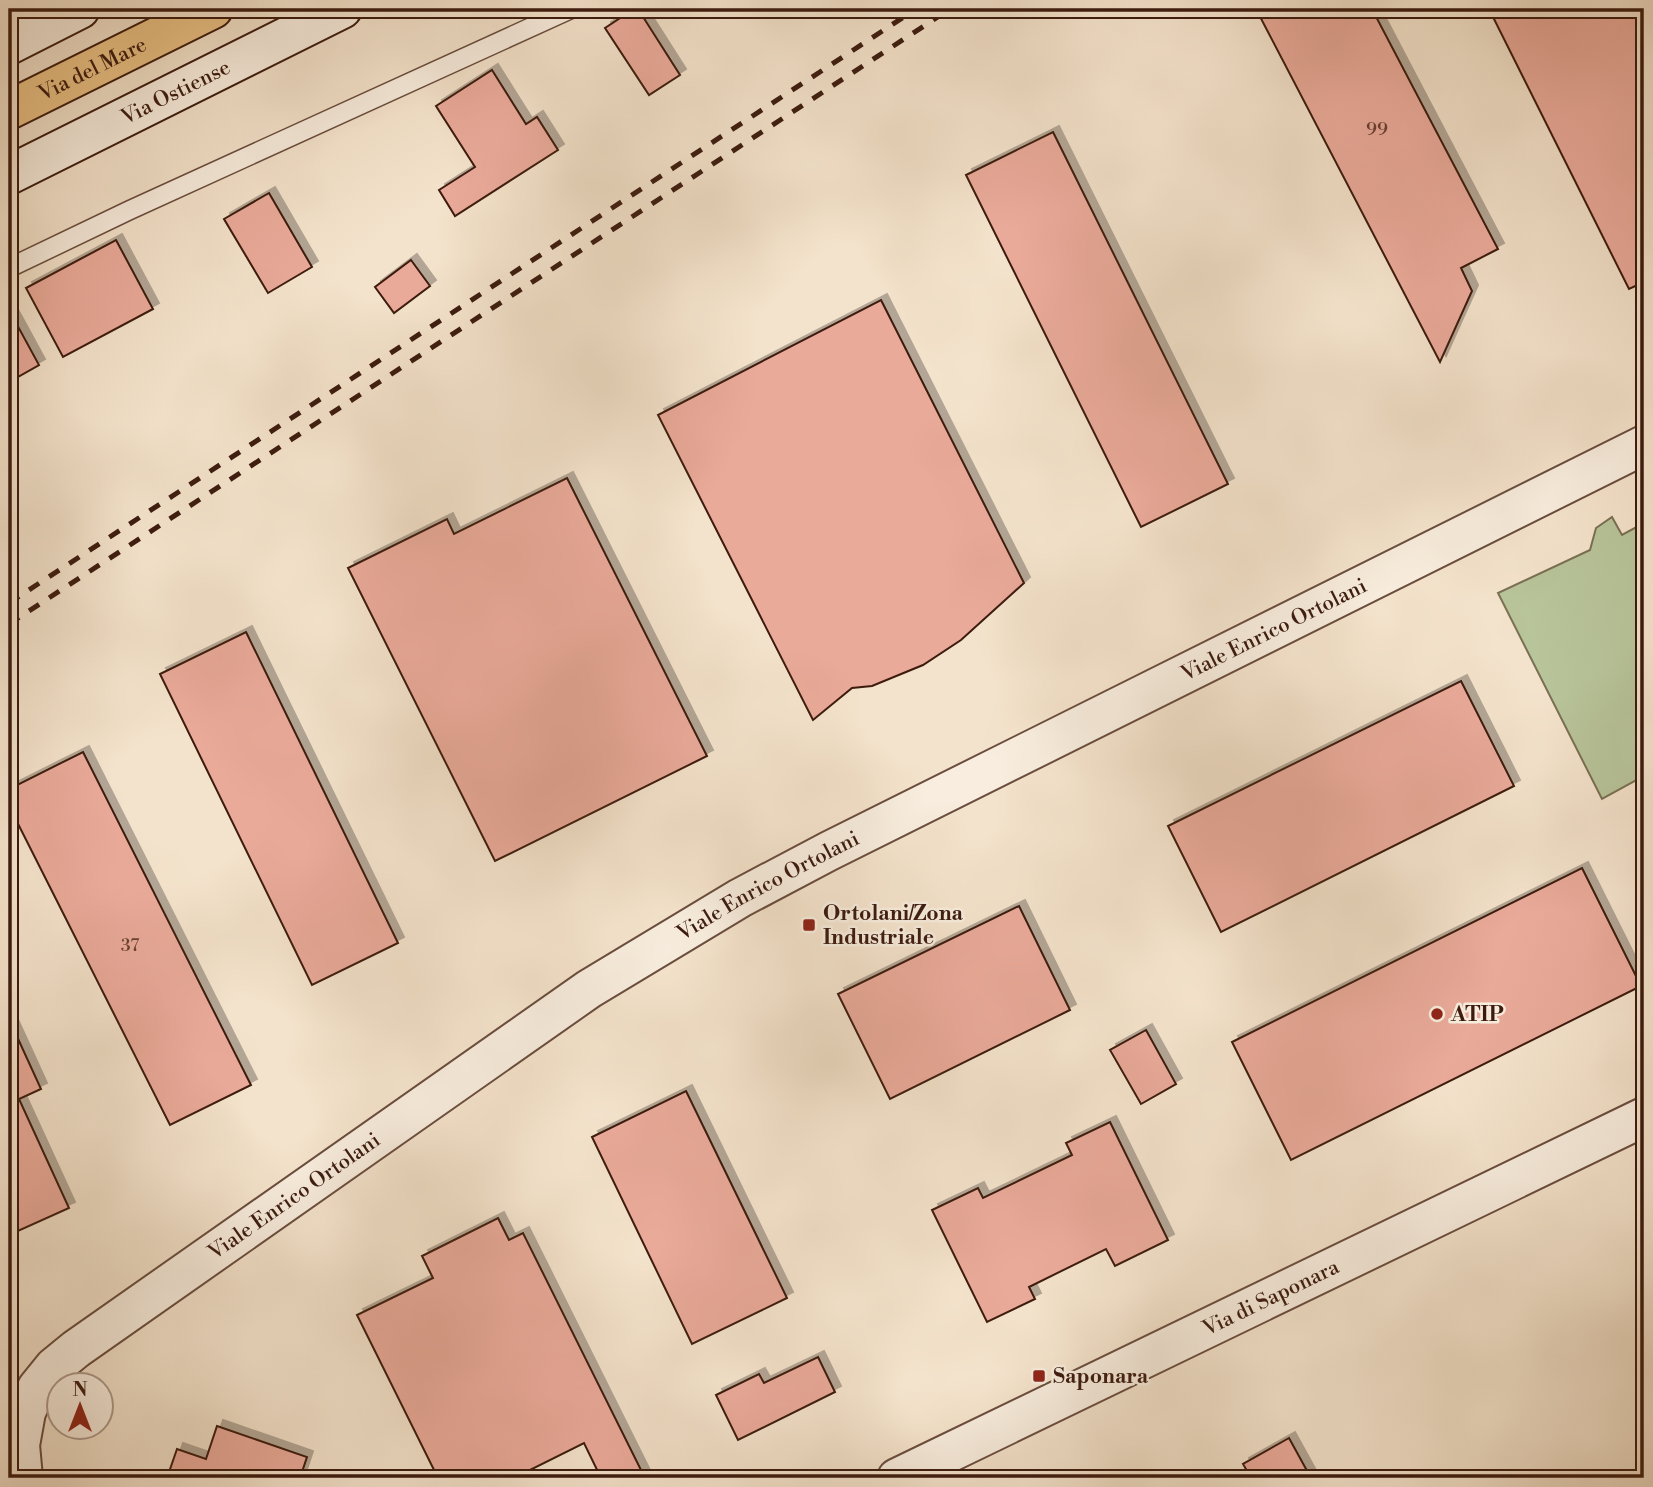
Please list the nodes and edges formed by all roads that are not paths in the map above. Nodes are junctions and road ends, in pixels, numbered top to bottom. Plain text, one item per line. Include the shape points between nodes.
1 (80, 9) edge
2 (213, 9) edge
3 (342, 9) edge
4 (571, 9) edge
5 (9, 45) edge
6 (9, 110) edge
7 (9, 175) edge
8 (9, 268) edge
9 (1644, 445) edge
10 (1644, 1117) edge
11 (23, 1478) edge
12 (897, 1478) edge

1 - 5 street
2 - 6 main road, Via del Mare
3 - 7 street, Via Ostiense
4 - 8 lane
9 - 11 street, Viale Enrico Ortolani via 829,851 740,898 589,989 54,1367 26,1412 20,1445
10 - 12 street, Via di Saponara

